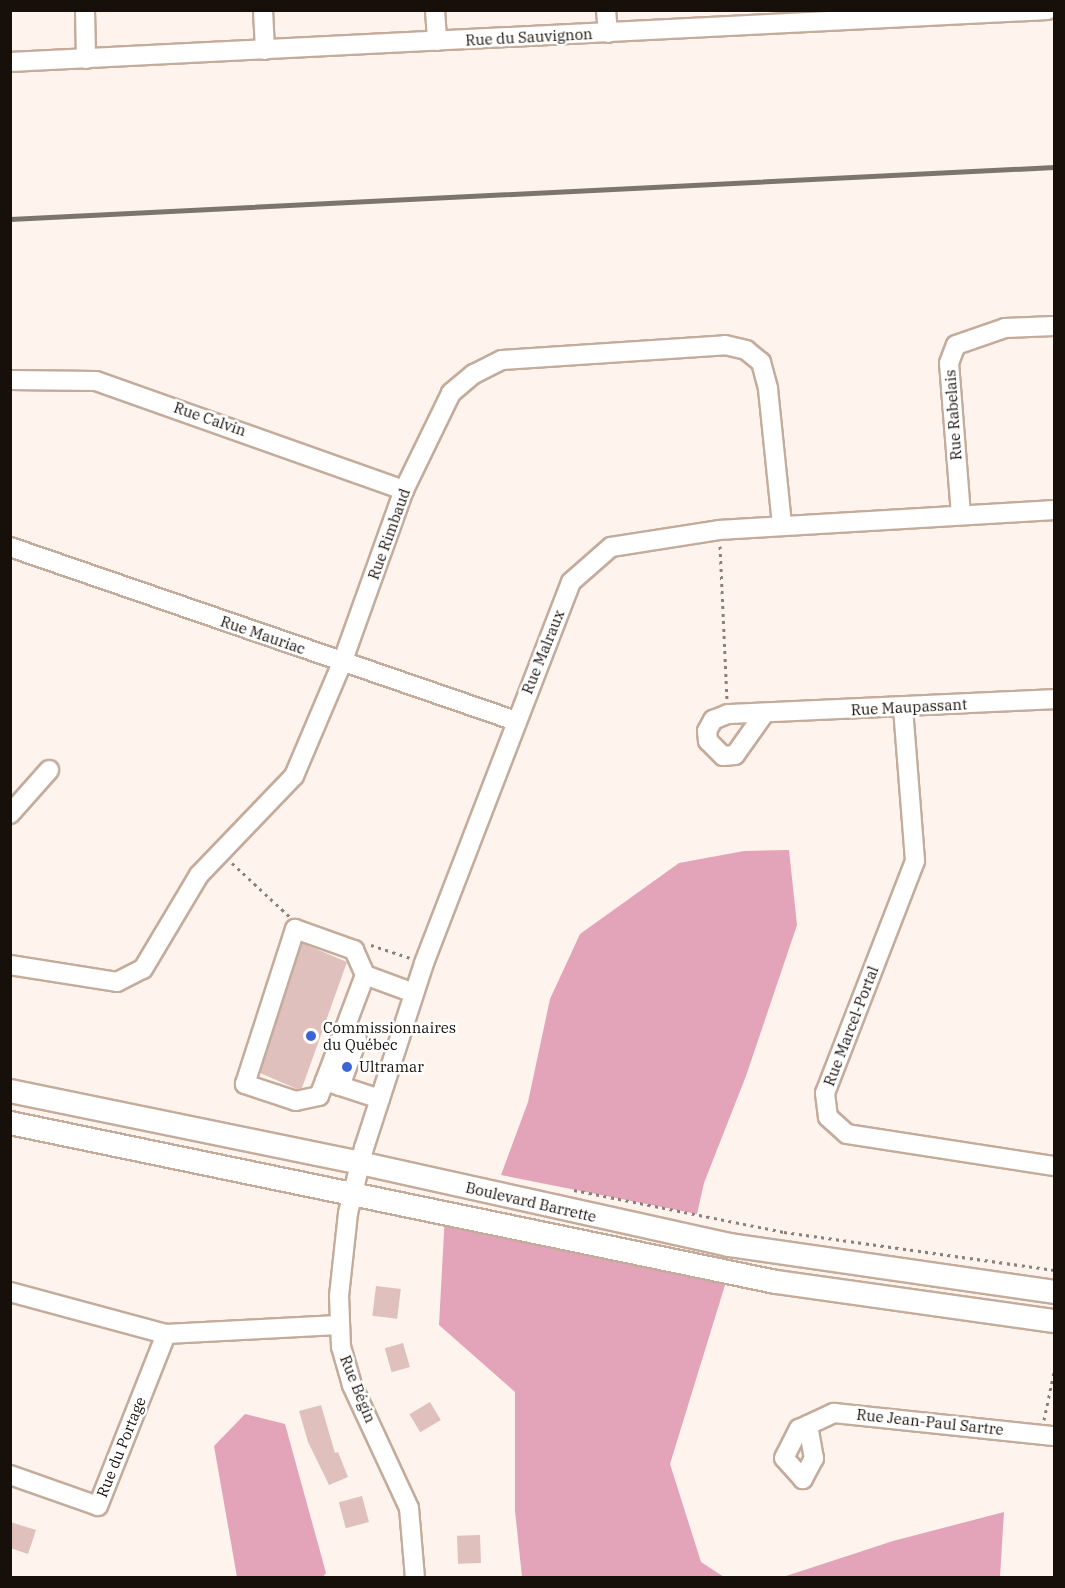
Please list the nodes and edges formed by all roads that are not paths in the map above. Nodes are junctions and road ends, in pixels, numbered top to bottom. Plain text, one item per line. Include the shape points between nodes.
1 (85, 10) edge
2 (263, 10) edge
3 (435, 10) edge
4 (606, 10) edge
5 (1048, 10) edge
6 (985, 12) edge
7 (608, 33) junction
8 (437, 41) junction
9 (265, 50) junction
10 (86, 59) junction
11 (10, 62) edge
12 (1054, 326) edge
13 (10, 380) edge
14 (404, 490) junction
15 (1054, 510) edge
16 (961, 515) junction
17 (782, 525) junction
18 (10, 547) edge
19 (342, 663) junction
20 (1054, 699) edge
21 (903, 708) junction
22 (764, 714) junction
23 (516, 721) junction
24 (49, 770) dead end
25 (10, 814) edge
26 (10, 965) edge
27 (365, 975) junction
28 (414, 993) junction
29 (333, 1083) junction
30 (10, 1091) edge
31 (380, 1099) junction
32 (10, 1123) edge
33 (360, 1163) junction
34 (1054, 1166) edge
35 (356, 1194) junction
36 (10, 1292) edge
37 (1054, 1292) edge
38 (1054, 1321) edge
39 (338, 1325) junction
40 (166, 1334) junction
41 (808, 1425) dead end
42 (1048, 1435) edge
43 (10, 1475) edge
44 (416, 1578) edge

1 - 10 street
2 - 9 street
3 - 8 street
4 - 7 street
5 - 6 street, Rue du Sauvignon
6 - 7 street, Rue du Sauvignon
7 - 8 street, Rue du Sauvignon
8 - 9 street, Rue du Sauvignon
9 - 10 street, Rue du Sauvignon
10 - 11 street, Rue du Sauvignon
12 - 16 street, Rue Rabelais via 1005,328 956,345 950,363
13 - 14 street, Rue Calvin via 96,381
14 - 17 street, Rue Rimbaud via 451,393 474,374 502,360 725,345 746,350 761,362 768,389
14 - 19 street, Rue Rimbaud
15 - 16 street, Rue Malraux
16 - 17 street, Rue Malraux
17 - 23 street, Rue Malraux via 719,530 611,547 571,582
18 - 19 street, Rue Mauriac
19 - 23 street, Rue Mauriac
19 - 26 street, Rue Rimbaud via 294,776 199,875 143,969 117,982
20 - 21 street, Rue Maupassant
21 - 22 street, Rue Maupassant
21 - 34 street, Rue Marcel-Portal via 915,861 825,1093 828,1117 847,1134
22 - 22 street, Rue Maupassant via 728,714 713,720 707,731 708,741 723,756 735,755
23 - 28 street, Rue Malraux
24 - 25 street
27 - 28 street
27 - 29 street via 343,1035 357,1040
27 - 29 street via 354,950 295,929 245,1084 296,1101 319,1096
28 - 31 street, Rue Malraux
29 - 31 street
30 - 33 main road, Boulevard Barrette
31 - 33 street, Rue Malraux
32 - 35 main road, Boulevard Barrette
33 - 35 street, Rue Malraux
33 - 37 main road, Boulevard Barrette via 729,1245
35 - 38 main road, Boulevard Barrette via 776,1281
35 - 39 street, Rue Bégin via 348,1213
36 - 40 street
39 - 40 street
39 - 44 street, Rue Bégin via 352,1385 409,1508
40 - 43 street, Rue du Portage via 98,1506
41 - 42 street, Rue Jean-Paul Sartre via 834,1413

